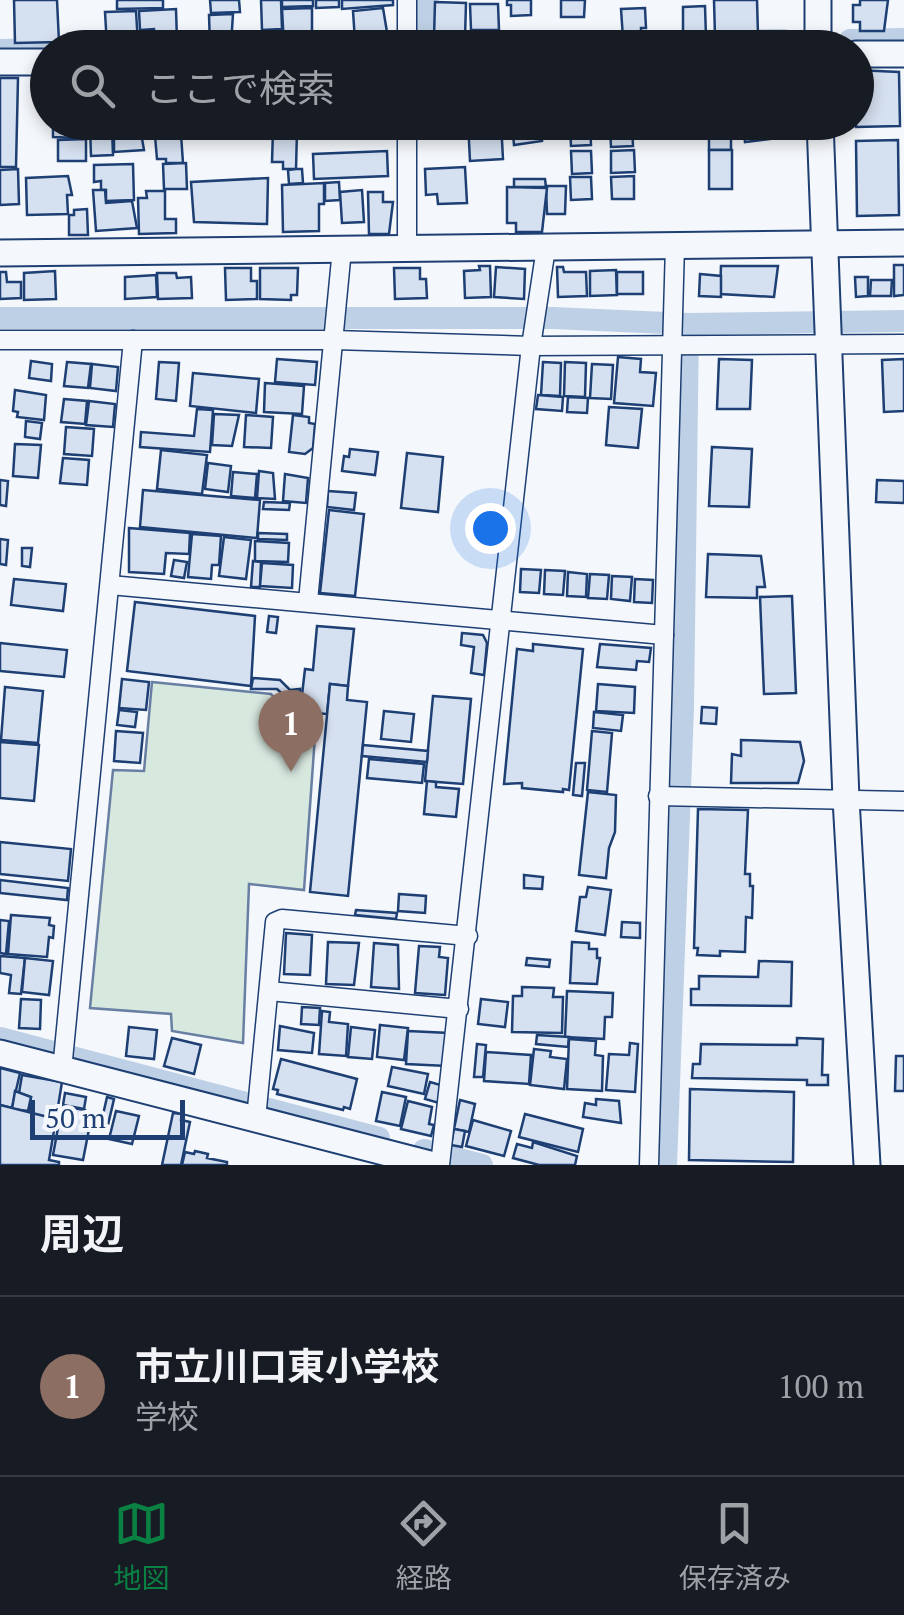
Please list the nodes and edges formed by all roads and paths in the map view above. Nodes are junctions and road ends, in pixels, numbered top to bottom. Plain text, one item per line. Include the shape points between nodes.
1 (407, 0) edge
2 (818, 0) edge
3 (407, 30) edge
4 (818, 30) edge
5 (874, 54) edge
6 (904, 54) edge
7 (0, 62) edge
8 (30, 62) edge
9 (408, 140) edge
10 (821, 140) edge
11 (904, 244) edge
12 (675, 245) junction
13 (824, 246) junction
14 (407, 248) junction
15 (546, 248) junction
16 (342, 249) junction
17 (0, 253) edge
18 (0, 340) edge
19 (133, 340) junction
20 (334, 340) junction
21 (827, 342) junction
22 (680, 344) junction
23 (904, 344) edge
24 (531, 346) junction
25 (110, 585) junction
26 (308, 601) junction
27 (502, 620) junction
28 (664, 635) junction
29 (658, 796) junction
30 (846, 799) junction
31 (904, 801) edge
32 (468, 936) junction
33 (269, 990) junction
34 (459, 1009) junction
35 (0, 1053) edge
36 (62, 1070) junction
37 (256, 1119) junction
38 (437, 1165) edge
39 (649, 1165) edge
40 (867, 1165) edge

1 - 3 street
2 - 4 street
5 - 6 street
7 - 8 street
9 - 14 street
10 - 13 street
11 - 13 street
12 - 13 street
12 - 15 street
12 - 22 street
13 - 21 street
14 - 15 street
14 - 16 street
15 - 24 street
16 - 17 street
16 - 20 street
18 - 19 street
19 - 20 street
19 - 25 street
20 - 24 street
20 - 26 street
21 - 22 street
21 - 23 street
21 - 30 street
22 - 24 street
22 - 28 street
24 - 27 street
25 - 26 street
25 - 36 street
26 - 27 street
27 - 28 street
27 - 32 street
28 - 29 street
29 - 30 street
29 - 39 street
30 - 31 street
30 - 40 street
32 - 33 street via 282,919 275,922
32 - 34 street
33 - 34 street
33 - 37 street
34 - 38 street
35 - 36 street
36 - 37 street
37 - 38 street

